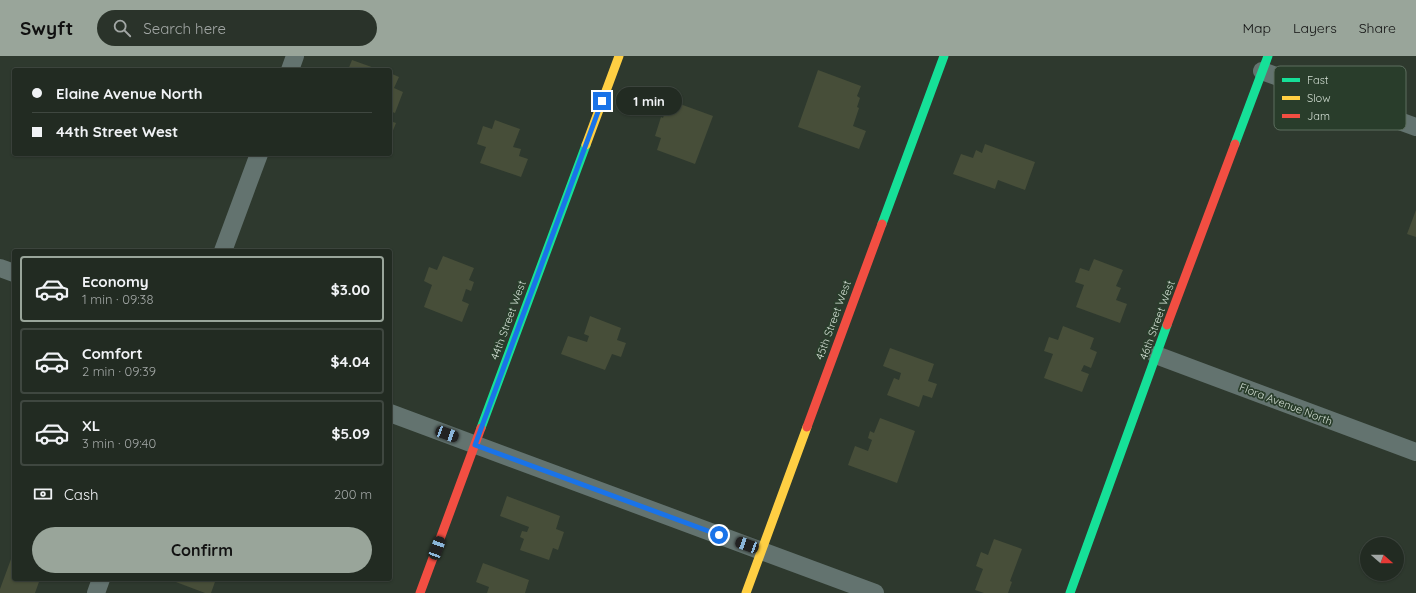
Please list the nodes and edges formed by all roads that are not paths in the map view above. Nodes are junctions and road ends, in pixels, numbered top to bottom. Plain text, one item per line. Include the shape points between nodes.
1 (295, 56) edge
2 (619, 56) edge
3 (944, 56) edge
4 (1265, 64) edge
5 (291, 68) edge
6 (1406, 123) edge
7 (1416, 127) edge
8 (258, 156) edge
9 (224, 249) edge
10 (0, 268) edge
11 (12, 273) edge
12 (1156, 355) junction
13 (392, 414) edge
14 (475, 445) junction
15 (1416, 452) edge
16 (762, 550) junction
17 (100, 581) edge
18 (96, 593) edge
19 (420, 593) edge
20 (746, 593) edge
21 (875, 593) edge
22 (1070, 593) edge

1 - 5 street
2 - 14 street, 44th Street West
3 - 16 street, 45th Street West
4 - 12 street, 46th Street West
6 - 7 street
8 - 9 street
10 - 11 street
12 - 15 street, Flora Avenue North
12 - 22 street, 46th Street West
13 - 14 street
14 - 16 street
14 - 19 street, 44th Street West
16 - 20 street, 45th Street West
16 - 21 street
17 - 18 street

